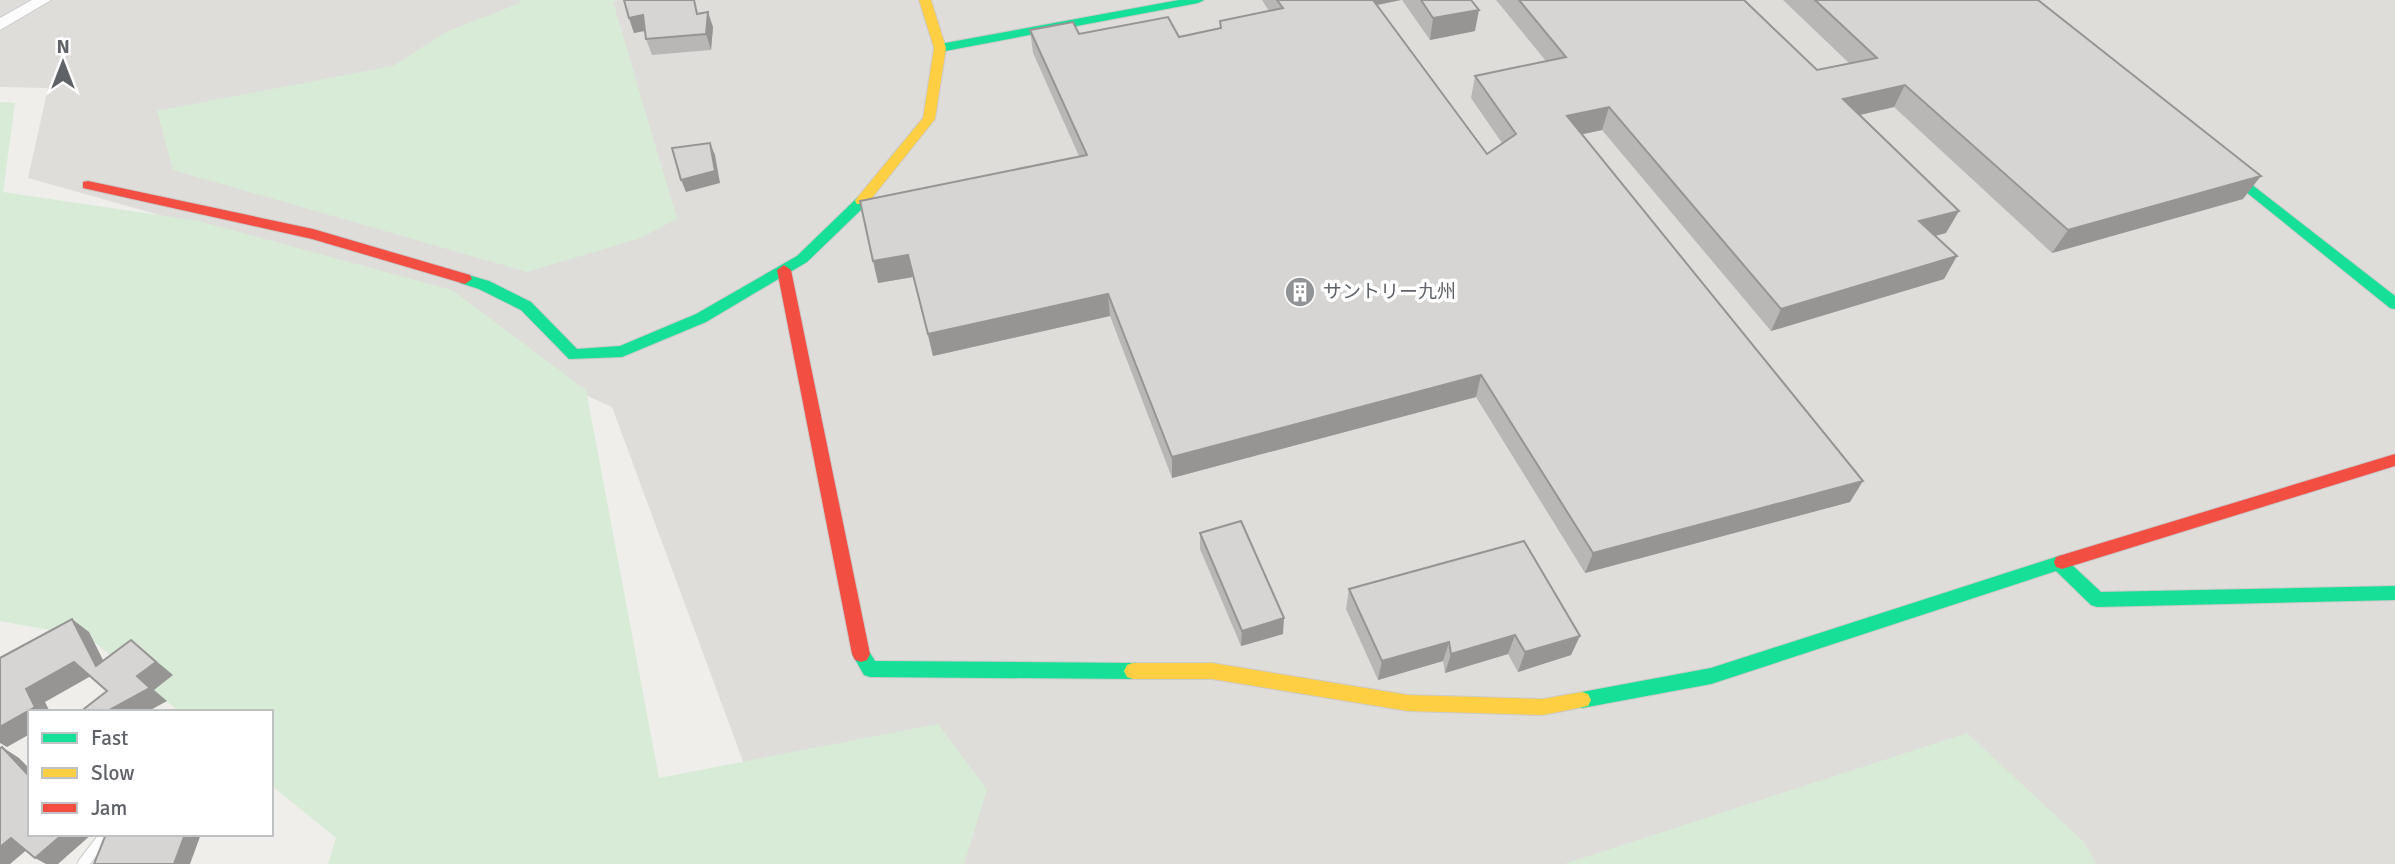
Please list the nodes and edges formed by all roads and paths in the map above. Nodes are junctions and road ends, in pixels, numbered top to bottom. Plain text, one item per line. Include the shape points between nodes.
1 (43, 0) edge
2 (925, 0) edge
3 (1198, 0) edge
4 (0, 25) edge
5 (940, 48) junction
6 (2211, 156) edge
7 (88, 185) dead end
8 (784, 270) junction
9 (2395, 303) edge
10 (2395, 460) edge
11 (2059, 563) junction
12 (2395, 593) edge
13 (104, 836) edge
14 (83, 864) edge

1 - 4 street
2 - 5 street
3 - 5 street
5 - 8 street via 929,119 871,193 802,259
6 - 9 street
7 - 8 street via 313,234 484,285 526,306 574,355 622,351 701,318
8 - 11 street via 860,651 870,669 1212,671 1408,703 1544,707 1710,676
10 - 11 street
11 - 12 street via 2097,600
13 - 14 lane

